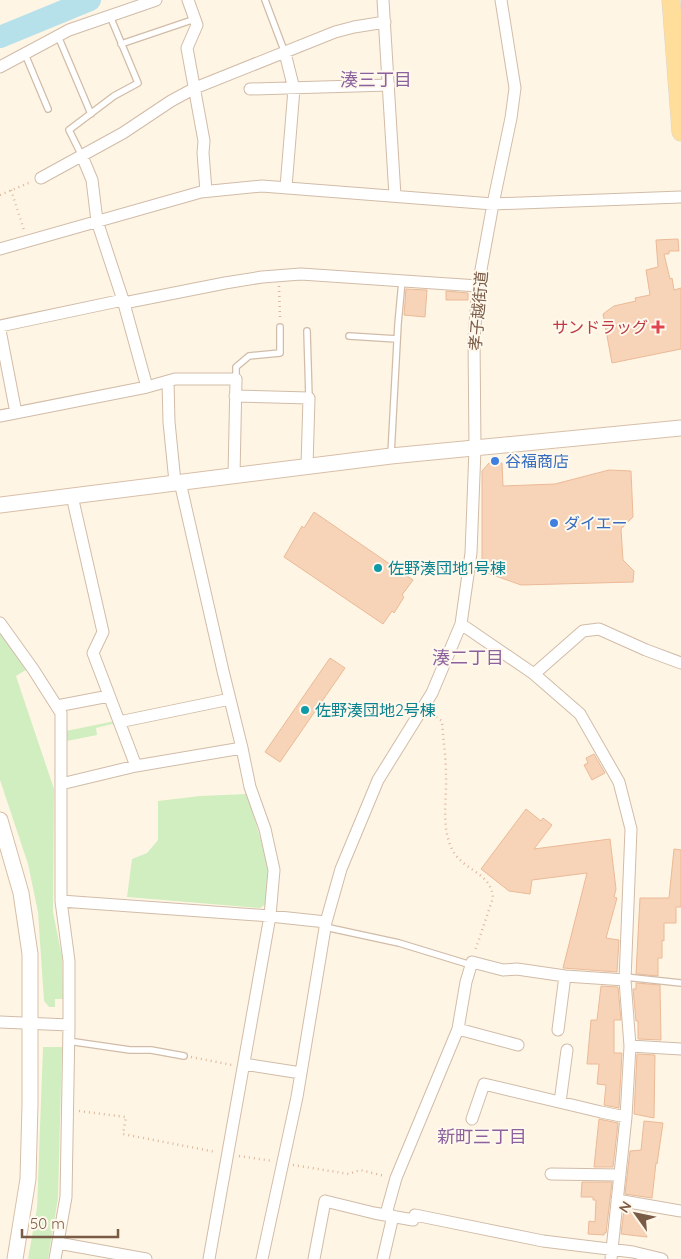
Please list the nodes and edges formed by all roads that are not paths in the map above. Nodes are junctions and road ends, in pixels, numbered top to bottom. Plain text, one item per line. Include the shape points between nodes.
1 (156, 0) edge
2 (188, 0) edge
3 (266, 0) edge
4 (384, 0) edge
5 (501, 0) edge
6 (671, 0) edge
7 (110, 16) junction
8 (195, 19) junction
9 (385, 22) junction
10 (58, 36) junction
11 (121, 44) junction
12 (285, 53) junction
13 (25, 54) junction
14 (0, 67) edge
15 (388, 85) junction
16 (195, 88) junction
17 (250, 89) dead end
18 (294, 89) junction
19 (48, 110) dead end
20 (91, 114) junction
21 (681, 132) edge
22 (82, 156) junction
23 (41, 178) road end
24 (286, 188) junction
25 (206, 191) junction
26 (395, 196) junction
27 (681, 197) edge
28 (493, 204) junction
29 (98, 221) junction
30 (0, 249) edge
31 (402, 281) junction
32 (478, 286) junction
33 (124, 301) junction
34 (280, 327) road end
35 (0, 328) edge
36 (308, 331) dead end
37 (349, 336) dead end
38 (397, 339) junction
39 (236, 379) junction
40 (168, 381) junction
41 (147, 387) junction
42 (235, 396) junction
43 (309, 398) junction
44 (16, 413) junction
45 (0, 416) edge
46 (681, 428) edge
47 (475, 449) junction
48 (391, 456) junction
49 (307, 466) junction
50 (234, 475) junction
51 (178, 482) junction
52 (72, 496) junction
53 (0, 505) edge
54 (0, 623) edge
55 (461, 624) junction
56 (681, 664) edge
57 (534, 674) junction
58 (109, 696) junction
59 (230, 699) junction
60 (57, 706) junction
61 (119, 722) junction
62 (242, 748) junction
63 (136, 766) junction
64 (61, 784) junction
65 (2, 827) edge
66 (60, 901) junction
67 (270, 916) junction
68 (325, 925) junction
69 (471, 963) junction
70 (565, 976) junction
71 (625, 979) junction
72 (681, 983) edge
73 (0, 1022) edge
74 (30, 1023) junction
75 (69, 1025) junction
76 (458, 1030) junction
77 (558, 1030) dead end
78 (68, 1041) junction
79 (518, 1045) dead end
80 (630, 1046) junction
81 (681, 1049) edge
82 (567, 1050) dead end
83 (184, 1056) road end
84 (244, 1065) junction
85 (301, 1073) junction
86 (560, 1102) junction
87 (626, 1117) junction
88 (472, 1119) dead end
89 (551, 1174) dead end
90 (620, 1175) junction
91 (617, 1200) junction
92 (681, 1211) edge
93 (389, 1215) junction
94 (58, 1243) junction
95 (611, 1255) edge
96 (15, 1259) edge
97 (55, 1259) edge
98 (146, 1259) edge
99 (209, 1259) edge
100 (262, 1259) edge
101 (314, 1259) edge
102 (383, 1259) edge
103 (662, 1259) edge

1 - 7 street
2 - 8 street
3 - 12 lane
4 - 9 street
5 - 28 street, 孝子越街道 via 515,88
6 - 21 main road
7 - 10 street
7 - 11 lane
8 - 11 lane
8 - 16 street via 197,25 187,48
9 - 12 street via 335,32
9 - 15 street
10 - 13 street
10 - 20 lane
11 - 20 lane via 138,83
12 - 16 street
12 - 18 street
13 - 14 street
13 - 19 lane
15 - 18 street
15 - 26 street
16 - 22 street
16 - 25 street via 204,141
17 - 18 street
18 - 24 street
20 - 22 lane via 69,130
22 - 23 street
22 - 29 street via 92,180
24 - 25 street via 262,186
24 - 26 street
25 - 29 street
26 - 28 street
27 - 28 street
28 - 32 street, 孝子越街道
29 - 30 street
29 - 33 street
31 - 32 street
31 - 33 street via 301,274 225,283
31 - 38 lane
32 - 47 street, 孝子越街道 via 474,339
33 - 35 street
33 - 41 street
34 - 39 lane via 280,353 249,356 236,367
35 - 44 street
36 - 43 lane
37 - 38 lane
38 - 48 lane
39 - 40 street
39 - 42 street
40 - 41 street
40 - 51 street via 169,422
41 - 44 street
42 - 43 street
42 - 50 street
43 - 49 street
44 - 45 street
46 - 47 street
47 - 48 street
47 - 55 street, 孝子越街道 via 471,553
48 - 49 street
49 - 50 street
50 - 51 street
51 - 52 street
51 - 59 street
52 - 53 street
52 - 58 street via 103,632 93,654
54 - 60 street
55 - 57 street
55 - 68 street, 孝子越街道 via 432,693 378,780 341,869
56 - 57 street via 598,628 583,631
57 - 71 street via 580,714 620,782 631,829
58 - 60 street
58 - 61 street
59 - 61 street
59 - 62 street
60 - 64 street via 61,713
61 - 63 street
62 - 63 street
62 - 67 street via 274,870
63 - 64 street
64 - 66 street
65 - 74 street via 21,893 30,954
66 - 67 street
66 - 75 street via 69,961
67 - 68 street
67 - 84 street
68 - 69 lane
68 - 85 street, 孝子越街道
69 - 70 street via 502,970
69 - 76 street
70 - 71 street
70 - 77 street
71 - 72 lane
71 - 80 street
73 - 74 street
74 - 75 street
74 - 96 street via 28,1179
75 - 78 street
76 - 79 street
76 - 93 street via 396,1178
78 - 83 lane
78 - 94 street via 66,1197
80 - 81 street
80 - 87 street
82 - 86 street
84 - 85 street
84 - 99 street
85 - 100 street, 孝子越街道
86 - 87 street
86 - 88 street via 484,1084
87 - 90 street
89 - 90 street
90 - 91 street
91 - 92 street
91 - 95 street
93 - 95 street via 413,1220 415,1215
93 - 101 street via 325,1202
93 - 102 street
94 - 97 street
94 - 98 street
95 - 103 street via 634,1252

